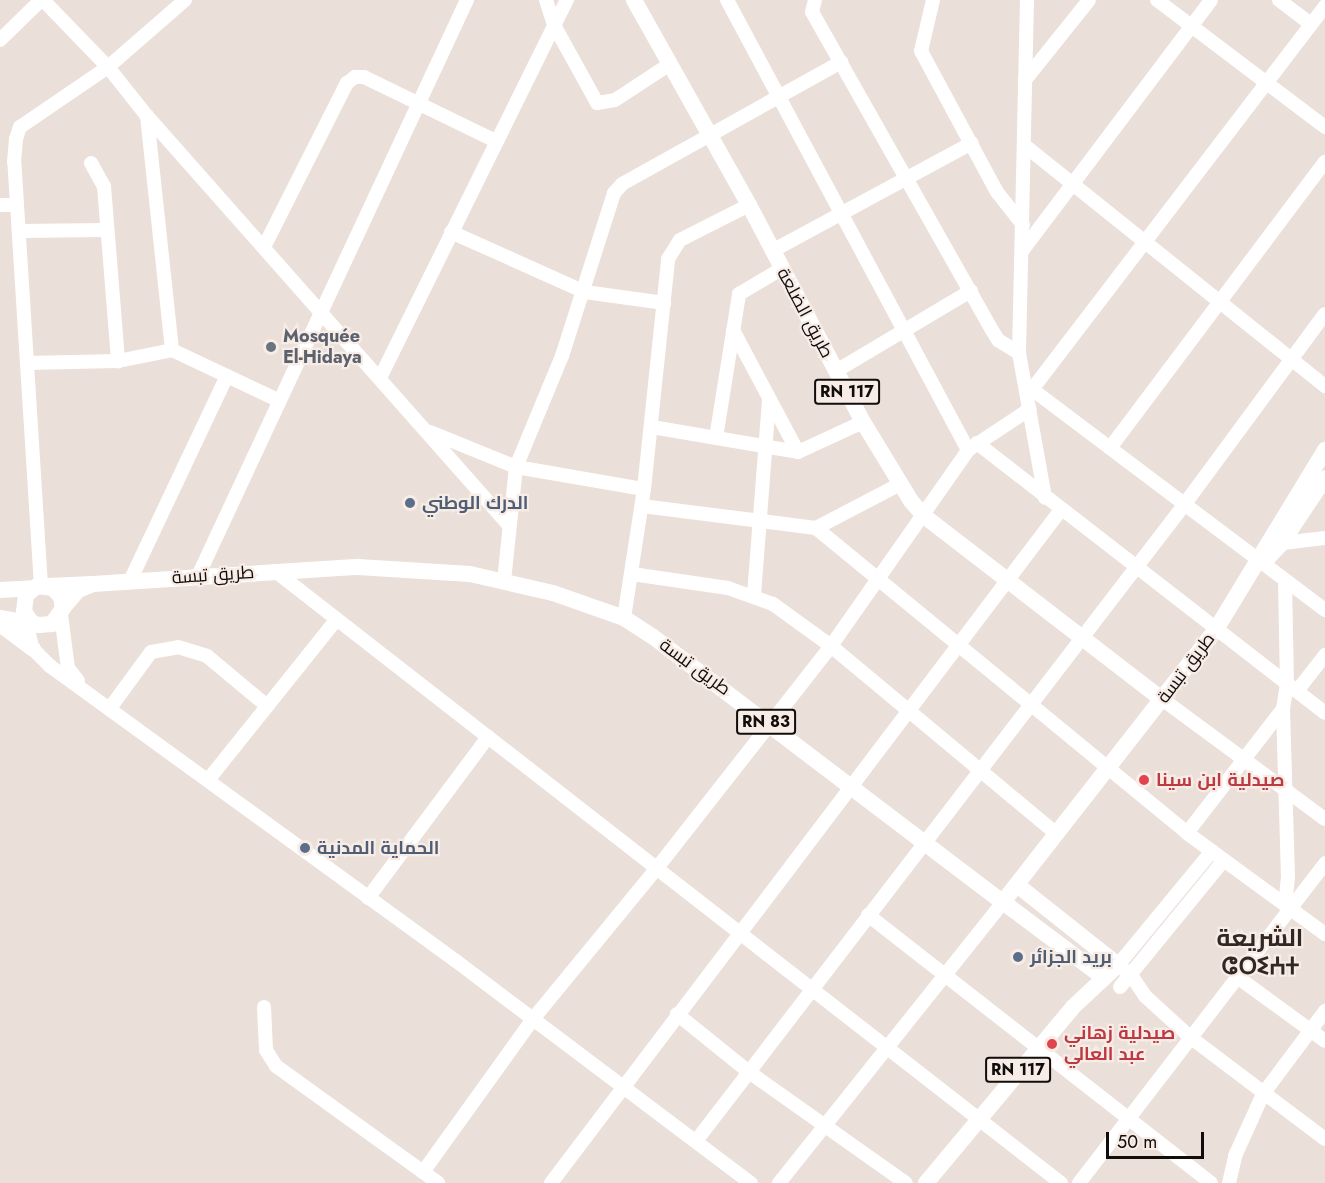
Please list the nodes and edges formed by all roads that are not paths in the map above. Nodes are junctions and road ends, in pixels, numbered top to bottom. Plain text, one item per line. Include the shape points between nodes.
1 (42, 0) edge
2 (185, 0) edge
3 (467, 0) edge
4 (546, 0) edge
5 (567, 0) edge
6 (634, 0) edge
7 (727, 0) edge
8 (815, 0) edge
9 (933, 0) edge
10 (1027, 0) edge
11 (1089, 0) edge
12 (1157, 0) edge
13 (1211, 0) edge
14 (1279, 0) edge
15 (1325, 6) edge
16 (1311, 24) junction
17 (554, 25) junction
18 (1192, 25) junction
19 (0, 40) edge
20 (841, 62) junction
21 (670, 64) junction
22 (108, 67) junction
23 (1025, 80) junction
24 (1268, 81) junction
25 (777, 97) junction
26 (420, 104) junction
27 (147, 116) junction
28 (1325, 127) edge
29 (710, 135) junction
30 (496, 141) junction
31 (972, 143) junction
32 (1024, 145) junction
33 (1325, 162) edge
34 (91, 163) dead end
35 (907, 179) junction
36 (1074, 183) junction
37 (0, 205) edge
38 (17, 205) junction
39 (749, 205) junction
40 (841, 214) junction
41 (1023, 225) junction
42 (106, 230) junction
43 (19, 231) junction
44 (451, 232) junction
45 (1146, 240) junction
46 (264, 248) junction
47 (1022, 250) junction
48 (772, 251) junction
49 (782, 269) junction
50 (971, 291) junction
51 (585, 292) junction
52 (1219, 301) junction
53 (664, 303) junction
54 (322, 313) junction
55 (1325, 314) edge
56 (733, 330) junction
57 (905, 332) junction
58 (172, 350) junction
59 (1019, 353) junction
60 (1291, 360) junction
61 (118, 361) junction
62 (27, 363) junction
63 (836, 371) junction
64 (227, 376) junction
65 (380, 378) junction
66 (1325, 386) edge
67 (1030, 398) junction
68 (280, 401) junction
69 (769, 401) junction
70 (863, 422) junction
71 (652, 427) junction
72 (425, 430) junction
73 (716, 438) junction
74 (767, 447) junction
75 (972, 447) junction
76 (1110, 448) junction
77 (1325, 450) edge
78 (798, 452) junction
79 (516, 467) junction
80 (1325, 478) edge
81 (900, 484) junction
82 (644, 489) junction
83 (1045, 498) junction
84 (1184, 505) junction
85 (642, 506) junction
86 (1060, 511) junction
87 (924, 516) junction
88 (760, 521) junction
89 (507, 523) junction
90 (816, 528) junction
91 (1325, 538) edge
92 (1275, 544) junction
93 (1259, 564) junction
94 (1136, 567) junction
95 (275, 570) junction
96 (632, 574) junction
97 (198, 576) junction
98 (1009, 578) junction
99 (878, 579) junction
100 (130, 581) junction
101 (504, 581) junction
102 (1285, 581) junction
103 (93, 584) junction
104 (41, 587) junction
105 (0, 590) edge
106 (754, 595) junction
107 (1325, 610) edge
108 (62, 611) junction
109 (0, 618) edge
110 (624, 618) junction
111 (27, 619) junction
112 (337, 619) junction
113 (0, 624) edge
114 (1215, 631) junction
115 (1083, 636) junction
116 (959, 643) junction
117 (831, 646) junction
118 (33, 648) junction
119 (1325, 655) edge
120 (83, 687) junction
121 (1292, 688) junction
122 (1162, 699) junction
123 (1032, 702) junction
124 (267, 706) junction
125 (110, 708) junction
126 (1282, 709) junction
127 (907, 710) junction
128 (1325, 713) edge
129 (770, 725) junction
130 (488, 737) junction
131 (1244, 759) junction
132 (1110, 766) junction
133 (980, 768) junction
134 (208, 780) junction
135 (849, 785) junction
136 (1287, 791) junction
137 (1325, 819) edge
138 (1188, 833) junction
139 (1057, 834) junction
140 (924, 841) junction
141 (1212, 851) junction
142 (1224, 860) junction
143 (1325, 863) edge
144 (657, 868) junction
145 (1017, 885) junction
146 (368, 898) junction
147 (1003, 902) junction
148 (1287, 907) junction
149 (868, 915) junction
150 (740, 934) junction
151 (1325, 934) edge
152 (1125, 970) junction
153 (944, 973) junction
154 (1236, 976) junction
155 (1103, 977) junction
156 (1120, 987) junction
157 (812, 989) junction
158 (1145, 996) junction
159 (264, 1007) dead end
160 (1325, 1011) edge
161 (677, 1014) junction
162 (532, 1019) junction
163 (1311, 1030) junction
164 (1190, 1037) junction
165 (1325, 1041) edge
166 (886, 1047) junction
167 (1036, 1049) junction
168 (749, 1072) junction
169 (622, 1086) junction
170 (1263, 1094) junction
171 (977, 1117) junction
172 (1129, 1118) junction
173 (826, 1124) junction
174 (1325, 1139) edge
175 (696, 1142) junction
176 (423, 1172) junction
177 (438, 1183) edge
178 (550, 1183) edge
179 (751, 1183) edge
180 (779, 1183) edge
181 (906, 1183) edge
182 (926, 1183) edge
183 (1061, 1183) edge
184 (1078, 1183) edge
185 (1211, 1183) edge
186 (1229, 1183) edge

1 - 19 street
1 - 22 street
2 - 22 street
3 - 26 street
4 - 17 street
5 - 17 street
6 - 21 main road, طريق الضلعة / RN 117
7 - 25 street
8 - 20 street via 812,12
9 - 31 street via 920,48
10 - 23 street
11 - 23 street
12 - 18 street
13 - 18 street
14 - 16 street
15 - 16 street
16 - 24 street
17 - 21 street via 597,103 615,100
17 - 30 street
18 - 24 street
18 - 36 street
20 - 25 street
20 - 35 street
21 - 29 main road, طريق الضلعة / RN 117
22 - 27 street
22 - 38 street via 20,128 14,162
23 - 32 street
24 - 28 street
24 - 45 street
25 - 29 street
25 - 40 street
26 - 30 street
26 - 46 street via 364,76 347,83
26 - 54 street
27 - 46 street
27 - 58 street
29 - 39 main road, طريق الضلعة / RN 117
29 - 51 street via 622,184 614,193
30 - 44 street
31 - 35 street
31 - 41 street via 1007,209
32 - 36 street
32 - 41 street
33 - 52 street
34 - 42 street via 104,186
35 - 40 street
35 - 50 street
36 - 45 street
36 - 47 street
37 - 38 street
38 - 43 street
39 - 48 main road, طريق الضلعة / RN 117
39 - 53 street via 680,240 668,259
40 - 48 street
40 - 57 street
41 - 47 street
42 - 43 street
42 - 61 street
43 - 62 street
44 - 51 street
44 - 65 street
45 - 52 street
45 - 67 street
46 - 54 street
47 - 59 street
48 - 49 main road, طريق الضلعة / RN 117
49 - 56 street via 741,289
49 - 63 main road, طريق الضلعة / RN 117
50 - 57 street
50 - 59 street via 998,340
51 - 53 street
51 - 79 street
52 - 60 street
52 - 76 street
53 - 71 street
54 - 65 street
54 - 68 street
55 - 60 street
56 - 69 street
56 - 73 street
57 - 63 street
57 - 75 street
58 - 61 street
58 - 64 street
59 - 67 street
60 - 66 street
60 - 84 street
61 - 62 street
62 - 104 street
63 - 70 main road, طريق الضلعة / RN 117
64 - 68 street
64 - 100 street
65 - 72 street
67 - 75 street
67 - 76 street
67 - 83 street
68 - 97 street
69 - 74 street
69 - 78 street
70 - 78 street
70 - 81 main road, طريق الضلعة / RN 117
71 - 73 street
71 - 82 street
72 - 79 street
72 - 89 street
73 - 74 street
74 - 78 street
74 - 88 street
75 - 83 street
75 - 87 street
76 - 84 street
77 - 92 main road, طريق تبسة
79 - 82 street
79 - 89 street
80 - 92 main road, طريق تبسة
81 - 87 main road, طريق الضلعة / RN 117
81 - 90 street
82 - 85 street
83 - 86 street
84 - 93 street
84 - 94 street
85 - 88 street
85 - 96 street
86 - 94 street
86 - 98 street
87 - 98 main road, طريق الضلعة / RN 117
87 - 99 street
88 - 90 street
88 - 106 street
89 - 101 street
90 - 99 street
91 - 92 street
92 - 93 main road, طريق تبسة
93 - 102 street
93 - 114 main road, طريق تبسة
94 - 114 street
94 - 115 street
95 - 97 main road, طريق تبسة / RN 83
95 - 101 main road, طريق تبسة / RN 83 via 433,569
95 - 112 street
96 - 106 street
96 - 110 street
97 - 100 main road, طريق تبسة / RN 83
98 - 115 main road, طريق الضلعة / RN 117
98 - 116 street
99 - 116 street
99 - 117 street
100 - 103 main road, طريق تبسة / RN 83
101 - 110 main road, طريق تبسة / RN 83
102 - 107 street
102 - 121 street
103 - 104 main road, RN 83
103 - 108 main road via 78,590
104 - 105 main road, RN 83
104 - 108 main road via 58,592
104 - 111 main road via 26,595
106 - 117 street
108 - 111 main road via 45,626
108 - 120 street via 68,668
109 - 111 main road
110 - 129 main road, طريق تبسة / RN 83 via 701,670
111 - 118 street
112 - 124 street
112 - 130 street
113 - 118 main road
114 - 121 street
114 - 122 main road, طريق تبسة
115 - 122 main road, طريق الضلعة / RN 117
115 - 123 street
116 - 123 street
116 - 127 street
117 - 127 street
117 - 129 street
118 - 120 street
119 - 121 street
120 - 125 street
121 - 126 street
121 - 128 street
122 - 131 street
122 - 132 main road, طريق تبسة
123 - 132 street
123 - 133 street
124 - 125 street via 207,656 178,647 151,652
124 - 134 street
125 - 134 street
126 - 131 street
126 - 136 street
127 - 133 street
127 - 135 street
129 - 135 main road, طريق تبسة / RN 83
129 - 144 street
130 - 144 street
130 - 146 street
131 - 136 street
131 - 138 street
132 - 138 street
132 - 139 main road, طريق تبسة
133 - 139 street
133 - 140 street
134 - 146 street
135 - 140 main road, طريق تبسة / RN 83
135 - 150 street
136 - 137 street
136 - 148 street
138 - 141 street
139 - 145 main road, طريق تبسة
140 - 147 main road, طريق تبسة / RN 83
140 - 149 street
141 - 142 street
141 - 152 street
142 - 148 street
142 - 152 street
143 - 148 street
144 - 150 street
144 - 162 street
145 - 147 main road, طريق تبسة
145 - 152 main road
146 - 162 street
147 - 153 street
147 - 155 main road
148 - 151 street
148 - 154 street
149 - 153 street
149 - 157 street
150 - 157 street
150 - 161 street
152 - 155 main road, RN 117
152 - 156 street
152 - 158 street
153 - 166 street
153 - 167 street
154 - 163 street
154 - 164 street
155 - 156 street
155 - 167 main road, RN 117
156 - 158 street
157 - 166 street
157 - 168 street
158 - 164 street
159 - 176 street via 266,1050 276,1066
160 - 163 street
161 - 168 street
161 - 169 street
162 - 169 street
162 - 176 street
163 - 165 street
163 - 170 street
164 - 170 street
164 - 172 street
166 - 171 street
166 - 173 street
167 - 171 main road, RN 117
167 - 172 street
168 - 173 street
168 - 175 street
169 - 175 street
169 - 178 street
170 - 174 street
170 - 186 street via 1235,1156
171 - 182 main road, RN 117
171 - 183 street
172 - 184 street
172 - 185 street
173 - 180 street
173 - 181 street
175 - 179 street
176 - 177 street

